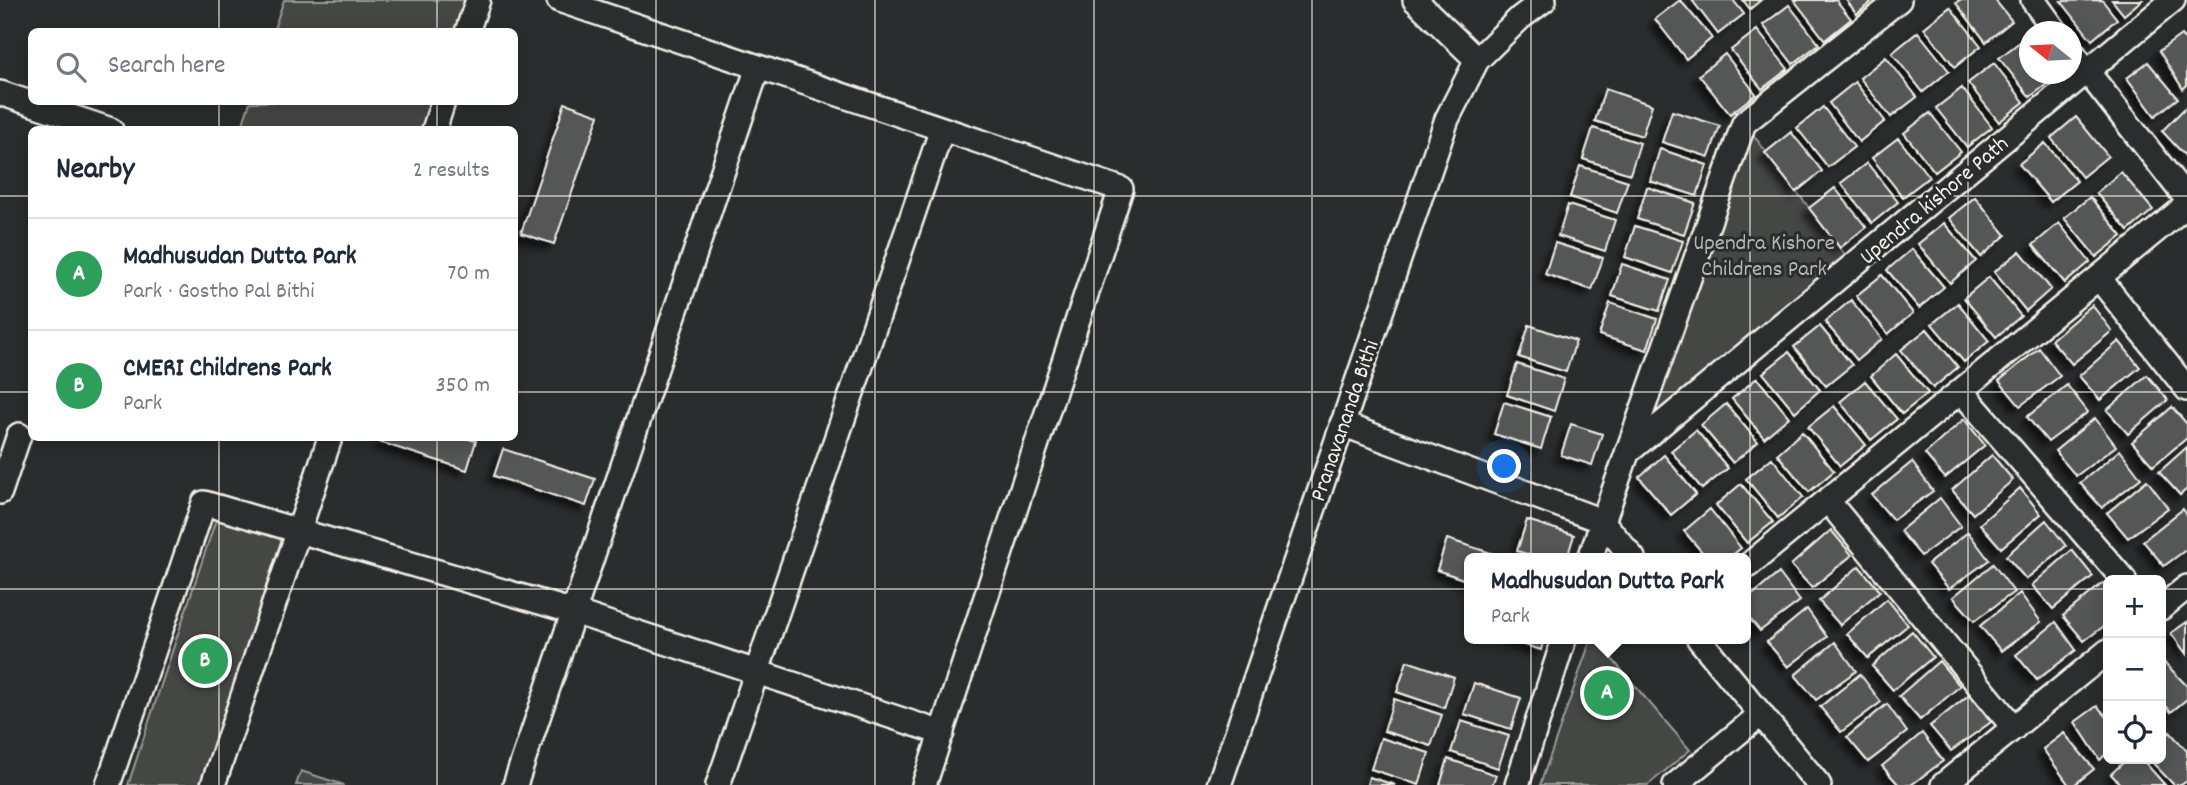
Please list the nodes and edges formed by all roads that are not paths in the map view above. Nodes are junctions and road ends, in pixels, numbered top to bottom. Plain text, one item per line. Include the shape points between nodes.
1 (478, 0) edge
2 (559, 0) edge
3 (1415, 0) edge
4 (1544, 0) edge
5 (1899, 0) edge
6 (2032, 0) edge
7 (2174, 0) edge
8 (2048, 21) edge
9 (468, 28) edge
10 (1477, 60) junction
11 (758, 67) junction
12 (2082, 67) edge
13 (2086, 72) junction
14 (0, 93) edge
15 (28, 102) edge
16 (36, 105) edge
17 (442, 105) edge
18 (99, 126) edge
19 (435, 126) edge
20 (942, 129) junction
21 (2187, 199) edge
22 (2187, 205) edge
23 (2099, 278) junction
24 (2187, 389) edge
25 (1961, 391) junction
26 (1342, 424) junction
27 (19, 435) dead end
28 (329, 441) edge
29 (1628, 452) junction
30 (0, 492) edge
31 (1828, 500) junction
32 (1602, 521) junction
33 (299, 532) junction
34 (1592, 553) edge
35 (1629, 553) edge
36 (1751, 563) edge
37 (2120, 575) edge
38 (2187, 587) edge
39 (2166, 604) edge
40 (574, 612) junction
41 (1562, 644) edge
42 (1703, 644) edge
43 (2103, 655) edge
44 (756, 673) junction
45 (1761, 714) junction
46 (2014, 728) junction
47 (942, 733) junction
48 (108, 785) edge
49 (213, 785) edge
50 (515, 785) edge
51 (719, 785) edge
52 (924, 785) edge
53 (1219, 785) edge
54 (1517, 785) edge
55 (1675, 785) edge
56 (1819, 785) edge
57 (1943, 785) edge

1 - 9 street
2 - 11 street
3 - 10 street
4 - 10 street, Pranavananda Bithi
5 - 29 street via 1744,122
6 - 8 street
7 - 13 street, Upendra kishore Path
10 - 26 street, Pranavananda Bithi via 1447,119
11 - 20 street
11 - 40 street
12 - 13 street
13 - 21 street
13 - 29 street, Upendra kishore Path
14 - 15 street
16 - 18 street
17 - 19 street
20 - 44 street
20 - 47 street via 1121,190
22 - 23 street
23 - 24 street
23 - 25 street
25 - 31 street
25 - 37 street
26 - 32 street
26 - 53 street, Pranavananda Bithi
27 - 30 street
28 - 33 street
29 - 32 street
31 - 36 street
31 - 46 street
32 - 34 street
32 - 35 street
33 - 40 street
33 - 48 street via 204,503
33 - 49 street
38 - 39 street
40 - 44 street
40 - 50 street
41 - 54 street
42 - 45 street
43 - 46 street
44 - 47 street
44 - 51 street
45 - 55 street
45 - 56 street
46 - 57 street
47 - 52 street

